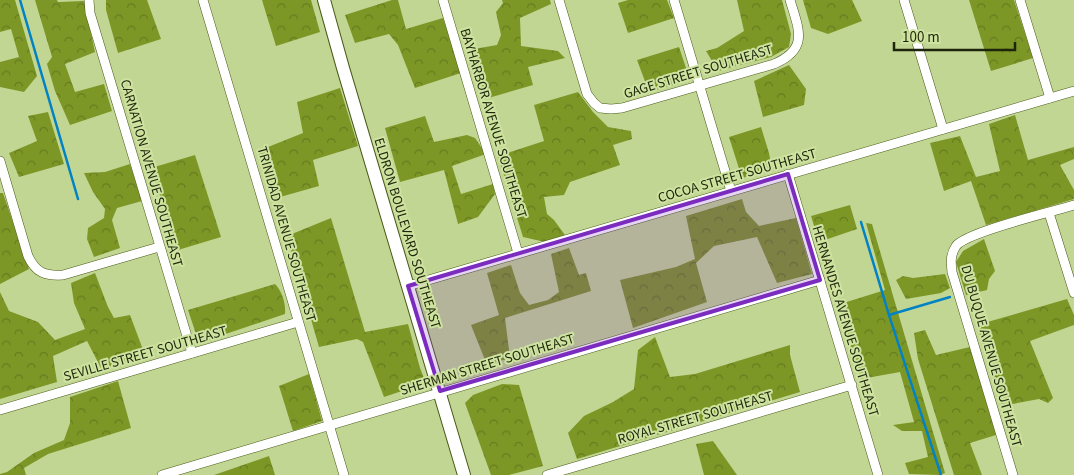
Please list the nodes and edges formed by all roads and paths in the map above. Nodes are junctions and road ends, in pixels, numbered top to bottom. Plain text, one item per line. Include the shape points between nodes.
1 (89, 0) edge
2 (203, 0) edge
3 (324, 0) edge
4 (443, 0) edge
5 (558, 0) edge
6 (674, 0) edge
7 (790, 0) edge
8 (904, 0) edge
9 (1020, 0) edge
10 (700, 85) junction
11 (1074, 91) edge
12 (1050, 98) junction
13 (943, 129) junction
14 (0, 161) edge
15 (788, 174) junction
16 (731, 191) junction
17 (1074, 206) edge
18 (1050, 213) junction
19 (159, 247) junction
20 (518, 253) junction
21 (820, 280) junction
22 (408, 286) junction
23 (1074, 293) edge
24 (298, 322) junction
25 (192, 353) junction
26 (852, 385) junction
27 (440, 392) junction
28 (0, 410) edge
29 (329, 426) junction
30 (162, 475) edge
31 (344, 475) edge
32 (464, 475) edge
33 (547, 475) edge
34 (878, 475) edge
35 (1012, 475) edge

1 - 19 street, CARNATION AVENUE SOUTHEAST via 90,13
2 - 24 street, TRINIDAD AVENUE SOUTHEAST
3 - 22 street, ELDRON BOULEVARD SOUTHEAST
4 - 20 street, BAYHARBOR AVENUE SOUTHEAST
5 - 10 street, GAGE STREET SOUTHEAST via 587,94 600,108 622,108
6 - 10 street
7 - 10 street, GAGE STREET SOUTHEAST via 798,28 797,46 787,58
8 - 13 street
9 - 12 street
10 - 16 street
11 - 12 street, COCOA STREET SOUTHEAST
12 - 13 street, COCOA STREET SOUTHEAST
13 - 15 street, COCOA STREET SOUTHEAST
14 - 19 street via 28,256 41,272 50,276 63,275
15 - 16 street, COCOA STREET SOUTHEAST
15 - 21 street, HERNANDES AVENUE SOUTHEAST
16 - 20 street, COCOA STREET SOUTHEAST
17 - 18 street
18 - 23 street
18 - 35 street, DU BUQUE AVENUE SOUTHEAST via 972,235 956,246 950,257
19 - 25 street, CARNATION AVENUE SOUTHEAST
20 - 22 street, COCOA STREET SOUTHEAST
21 - 26 street, HERNANDES AVENUE SOUTHEAST
21 - 27 street, SHERMAN STREET SOUTHEAST
22 - 27 street, ELDRON BOULEVARD SOUTHEAST
24 - 25 street, SEVILLE STREET SOUTHEAST
24 - 29 street, TRINIDAD AVENUE SOUTHEAST
25 - 28 street, SEVILLE STREET SOUTHEAST
26 - 33 street, ROYAL STREET SOUTHEAST
26 - 34 street, HERNANDES AVENUE SOUTHEAST
27 - 29 street, SHERMAN STREET SOUTHEAST
27 - 32 street, ELDRON BOULEVARD SOUTHEAST
29 - 30 street, SHERMAN STREET SOUTHEAST
29 - 31 street, TRINIDAD AVENUE SOUTHEAST

